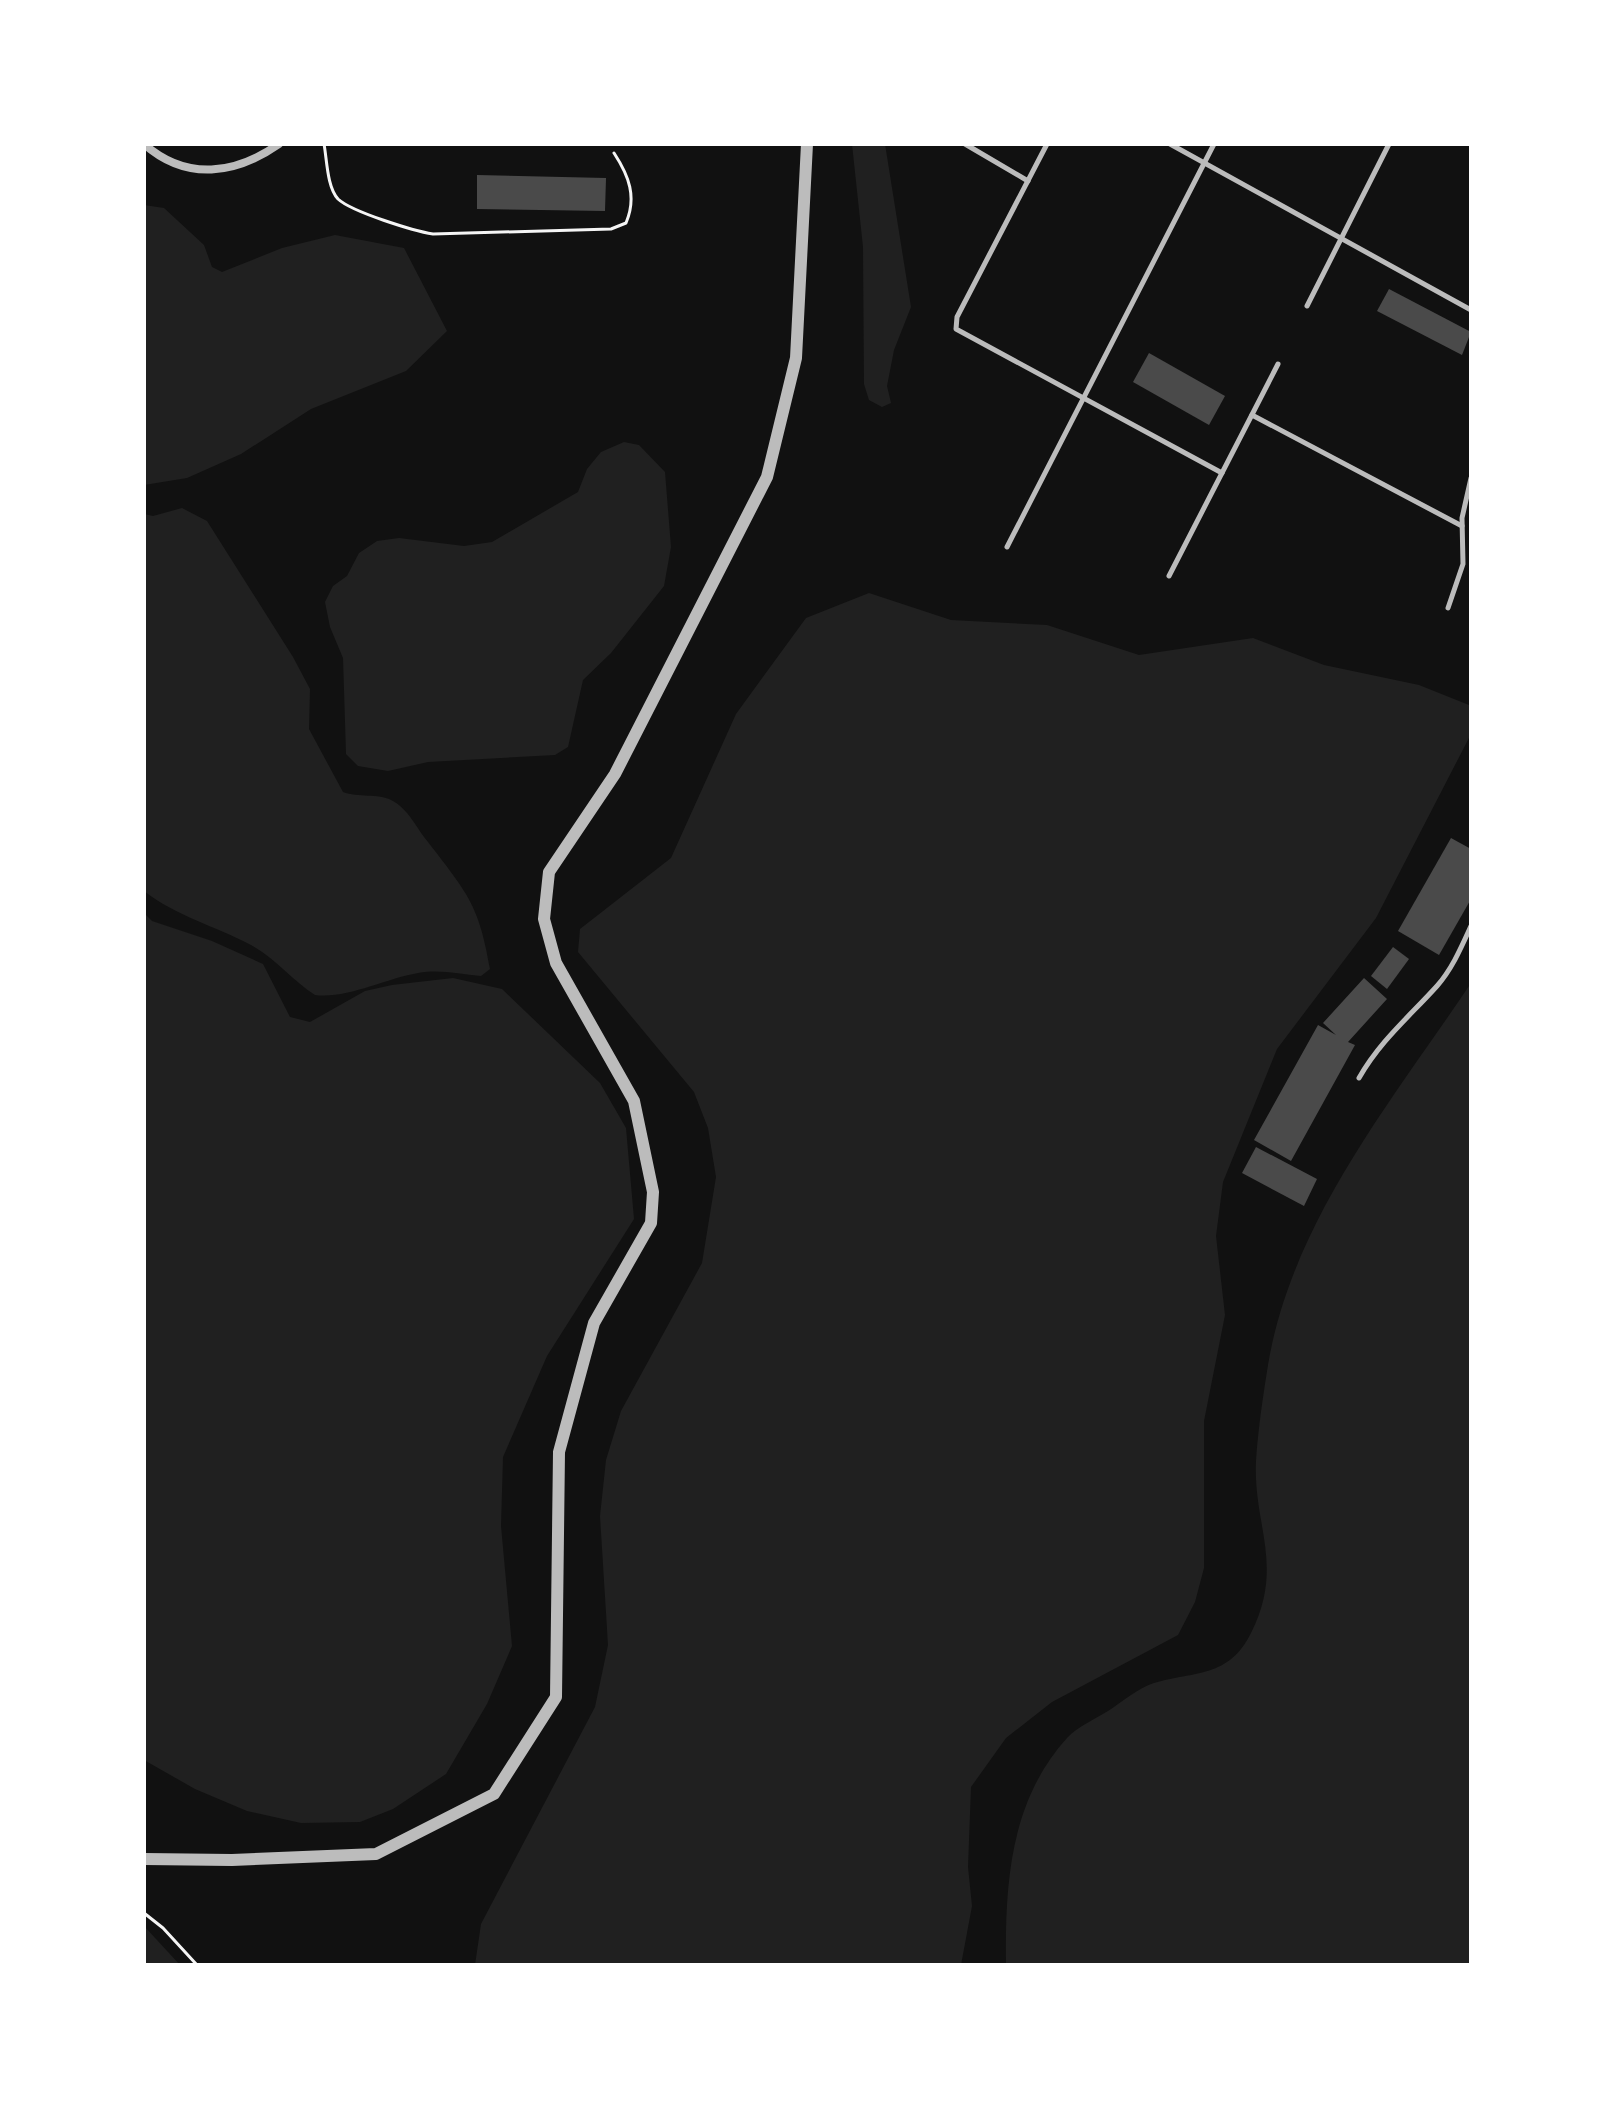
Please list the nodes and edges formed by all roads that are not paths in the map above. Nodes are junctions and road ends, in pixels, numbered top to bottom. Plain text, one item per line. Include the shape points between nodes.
1 (144, 144) edge
2 (279, 144) edge
3 (807, 144) edge
4 (965, 144) edge
5 (1047, 144) edge
6 (1170, 144) edge
7 (1214, 144) edge
8 (1389, 144) edge
9 (1205, 163) junction
10 (1028, 181) junction
11 (1341, 239) junction
12 (1307, 306) dead end
13 (1471, 310) edge
14 (1278, 364) dead end
15 (1084, 399) junction
16 (1252, 415) junction
17 (1222, 473) junction
18 (1471, 478) edge
19 (1462, 526) junction
20 (1007, 547) dead end
21 (1169, 576) dead end
22 (1448, 608) dead end
23 (1471, 926) edge
24 (1359, 1078) dead end
25 (144, 1859) edge

1 - 2 street via 185,165 221,171 255,161
3 - 25 street via 796,358 767,477 615,774 549,872 544,919 556,963 634,1101 653,1192 651,1223 594,1323 559,1452 556,1697 494,1794 376,1854
4 - 10 lane
5 - 10 lane
6 - 9 lane
7 - 9 lane
8 - 11 lane
9 - 11 lane
9 - 15 lane
10 - 15 lane via 957,317 956,329
11 - 12 lane
11 - 13 lane
14 - 16 lane
15 - 17 lane
15 - 20 lane
16 - 17 lane
16 - 19 lane
17 - 21 lane
18 - 19 lane
19 - 22 lane via 1463,564
23 - 24 lane via 1438,985 1385,1038

